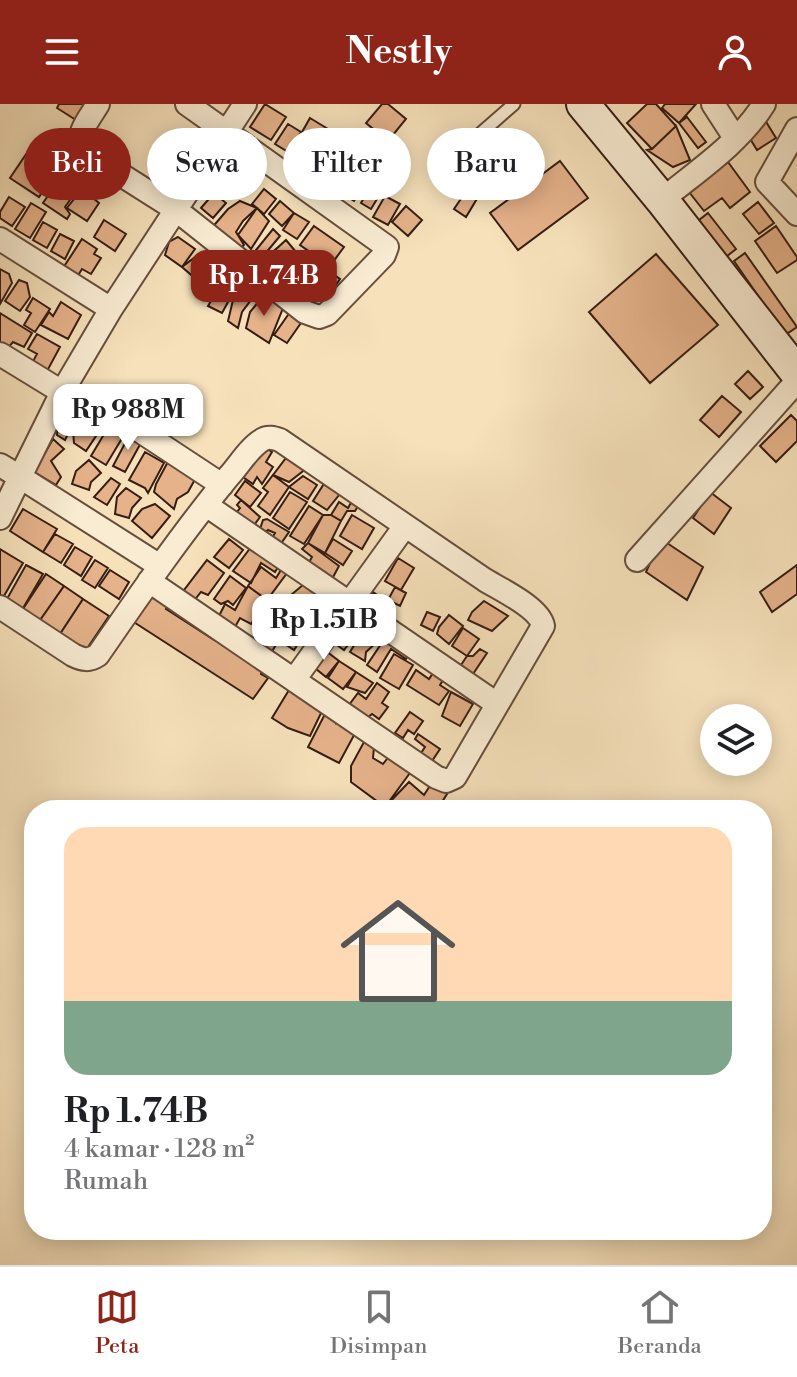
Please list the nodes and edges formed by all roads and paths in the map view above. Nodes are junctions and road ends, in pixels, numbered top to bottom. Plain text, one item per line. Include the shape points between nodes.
1 (98, 104) edge
2 (187, 104) edge
3 (245, 104) edge
4 (514, 104) edge
5 (583, 104) edge
6 (713, 104) edge
7 (764, 104) edge
8 (222, 128) edge
9 (228, 128) edge
10 (487, 128) edge
11 (797, 129) edge
12 (735, 138) junction
13 (267, 160) edge
14 (181, 200) edge
15 (662, 200) junction
16 (793, 207) edge
17 (175, 209) junction
18 (0, 239) edge
19 (111, 309) junction
20 (0, 354) edge
21 (797, 373) edge
22 (797, 381) edge
23 (62, 392) junction
24 (0, 465) edge
25 (20, 477) junction
26 (222, 485) junction
27 (206, 505) junction
28 (0, 518) edge
29 (405, 526) junction
30 (637, 560) dead end
31 (154, 574) junction
32 (349, 605) junction
33 (0, 607) edge
34 (294, 680) junction
35 (497, 704) junction

1 - 17 street via 80,135 82,150
2 - 8 street
3 - 9 street
4 - 10 lane
5 - 15 street
6 - 12 street
7 - 12 street
11 - 16 street via 767,182
12 - 15 street
13 - 17 street via 387,247 327,314 305,312
14 - 17 street
15 - 21 street
17 - 19 street
18 - 19 street
19 - 23 street
20 - 23 street
22 - 30 street
23 - 25 street
23 - 26 street via 131,425
24 - 25 street
25 - 28 street
25 - 31 street
26 - 27 street
26 - 29 street via 269,437
27 - 31 street
27 - 32 street
29 - 32 street
29 - 35 street via 543,620
31 - 33 street via 92,659 73,655
31 - 34 street
32 - 34 street
32 - 35 street
34 - 35 street via 446,781 455,777

